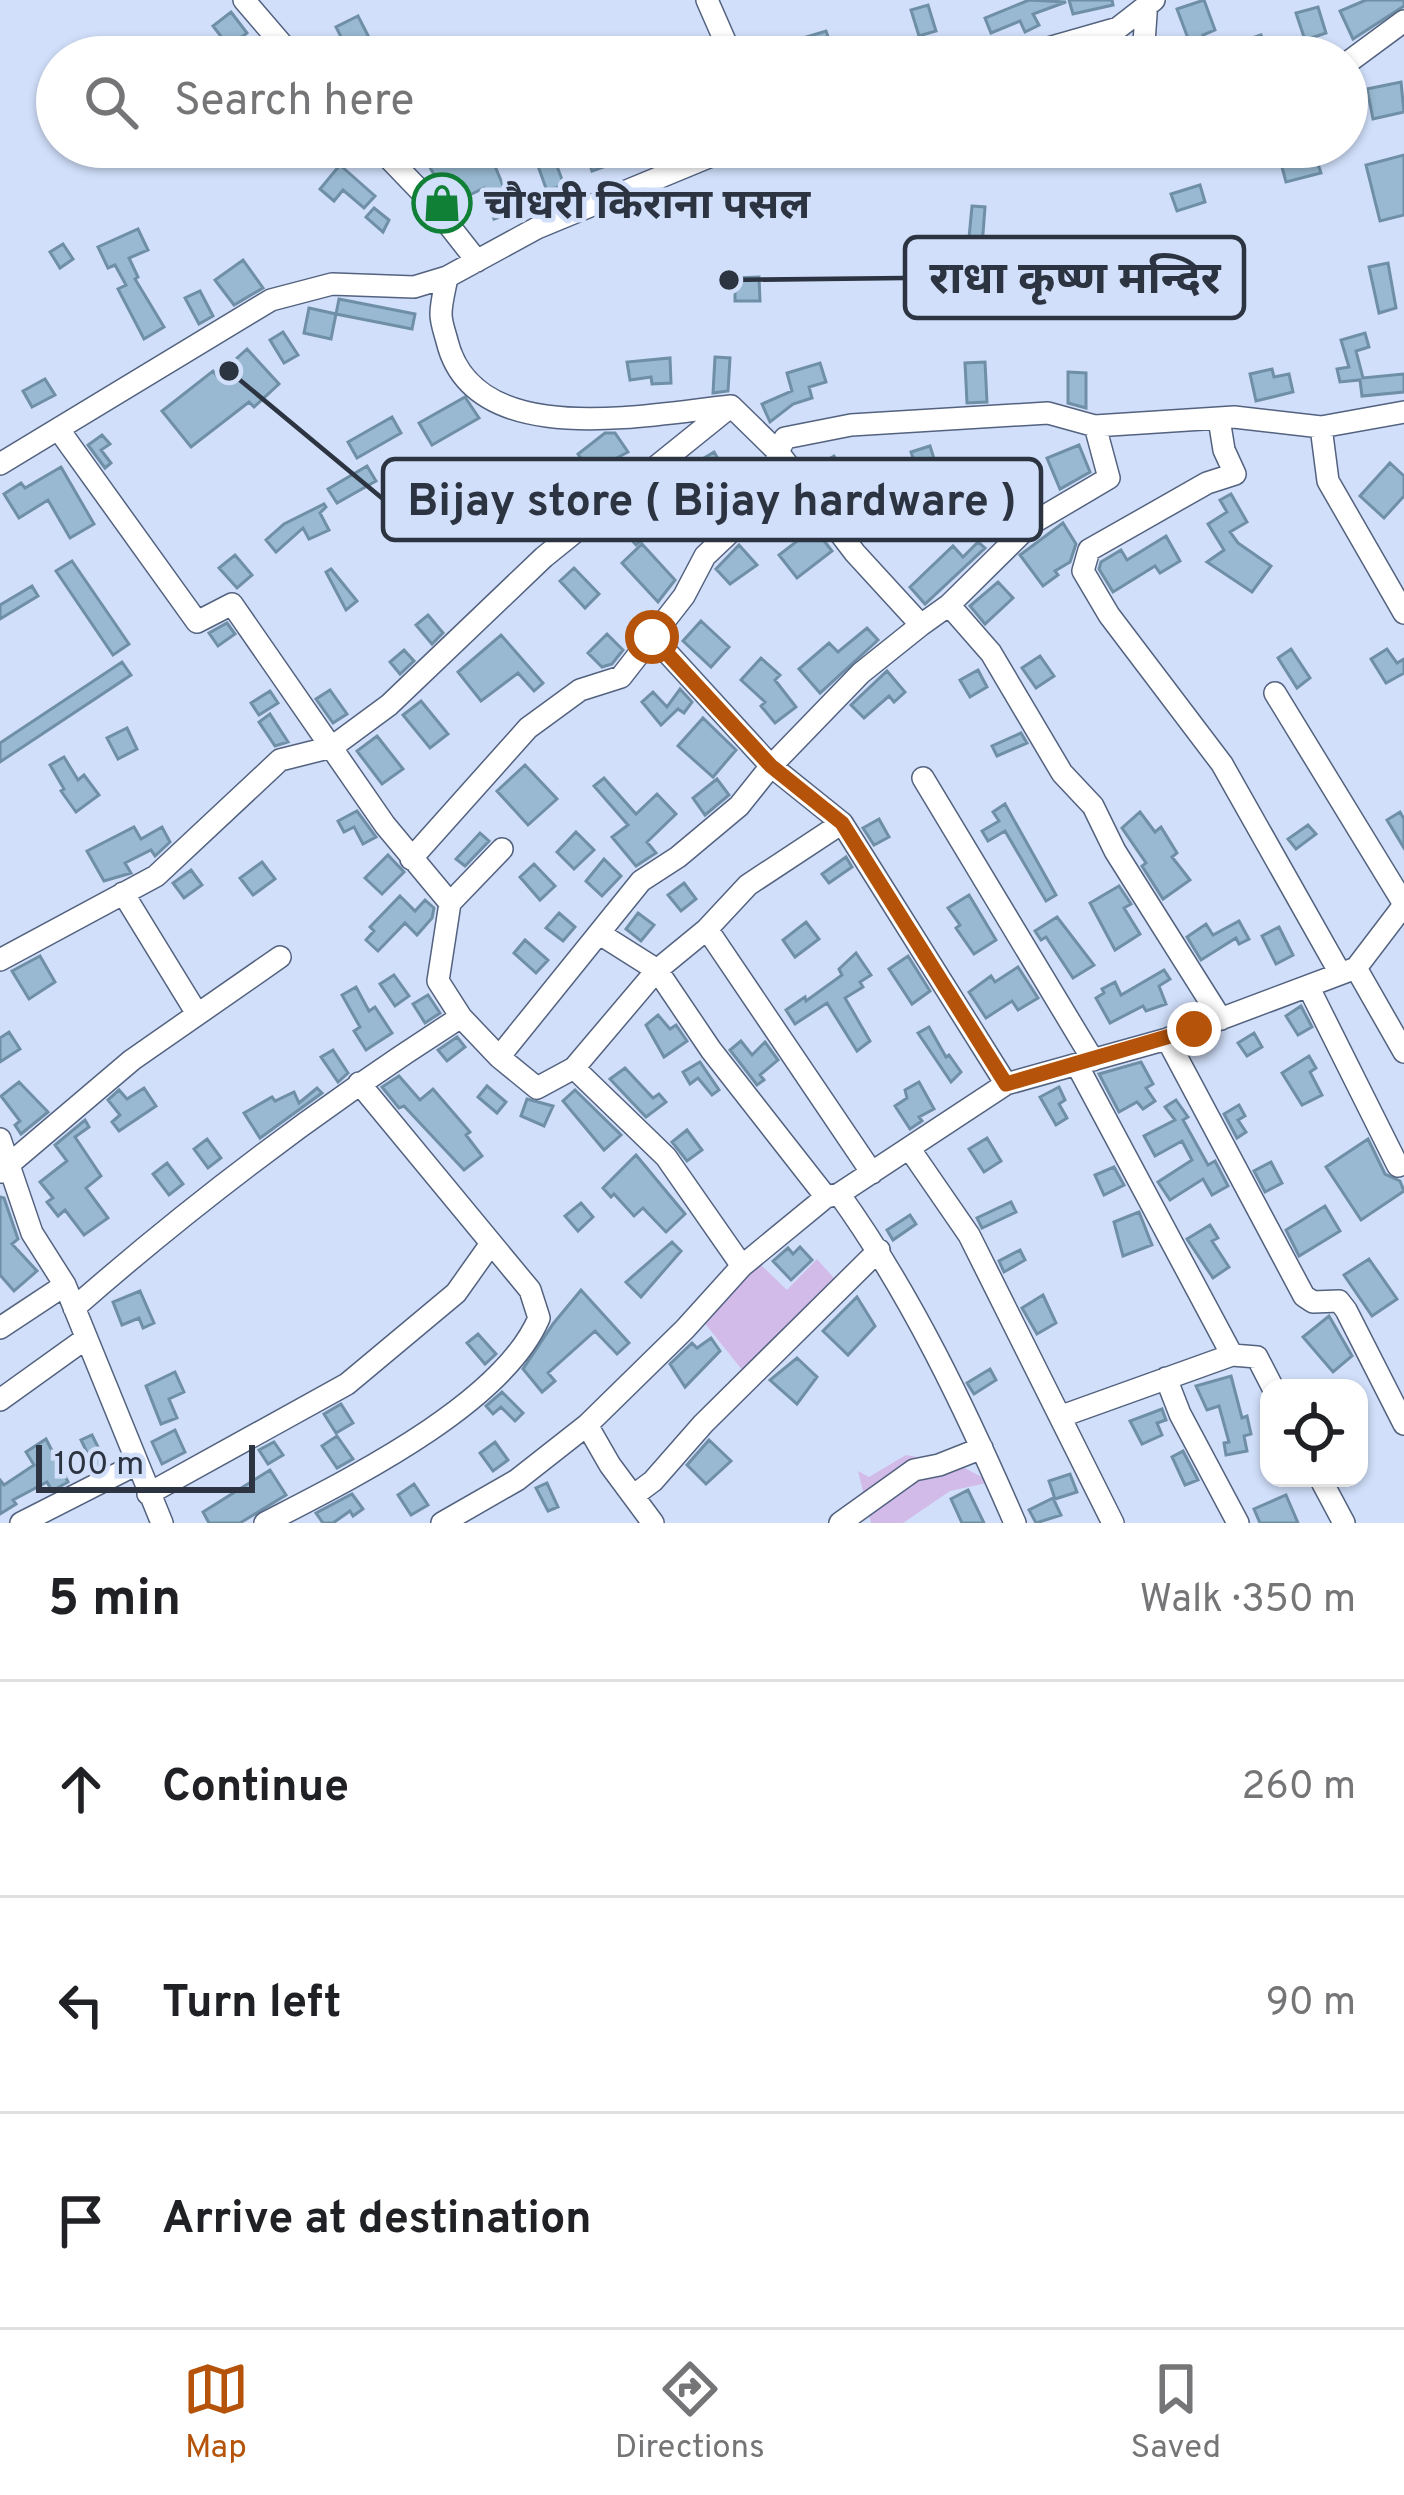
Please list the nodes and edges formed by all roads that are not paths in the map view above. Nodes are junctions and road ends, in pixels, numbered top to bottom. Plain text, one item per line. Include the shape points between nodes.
1 (244, 0) edge
2 (706, 0) edge
3 (1150, 2) edge
4 (1404, 22) edge
5 (275, 36) edge
6 (722, 36) edge
7 (1090, 36) edge
8 (1146, 36) edge
9 (1368, 48) edge
10 (398, 168) edge
11 (682, 168) edge
12 (477, 261) junction
13 (447, 277) junction
14 (731, 406) junction
15 (1404, 412) edge
16 (1220, 419) junction
17 (1095, 426) junction
18 (1321, 427) junction
19 (59, 430) junction
20 (778, 452) junction
21 (0, 464) edge
22 (949, 605) junction
23 (1404, 613) edge
24 (921, 625) junction
25 (652, 637) junction
26 (1275, 693) dead end
27 (332, 747) junction
28 (771, 766) junction
29 (923, 778) dead end
30 (842, 823) junction
31 (502, 849) dead end
32 (411, 859) junction
33 (123, 893) junction
34 (450, 903) junction
35 (1404, 905) edge
36 (707, 929) junction
37 (600, 934) junction
38 (280, 957) dead end
39 (0, 960) edge
40 (657, 970) junction
41 (1348, 970) junction
42 (1308, 986) junction
43 (196, 1012) junction
44 (461, 1017) junction
45 (1221, 1019) junction
46 (1167, 1039) junction
47 (1404, 1052) edge
48 (499, 1057) junction
49 (1085, 1063) junction
50 (574, 1068) junction
51 (359, 1083) junction
52 (1006, 1084) junction
53 (0, 1139) edge
54 (909, 1148) junction
55 (1398, 1166) dead end
56 (6, 1168) edge
57 (872, 1172) junction
58 (832, 1196) junction
59 (490, 1245) junction
60 (879, 1250) junction
61 (742, 1266) junction
62 (64, 1286) junction
63 (74, 1308) junction
64 (0, 1328) edge
65 (85, 1339) junction
66 (1232, 1354) junction
67 (1166, 1378) junction
68 (1269, 1379) edge
69 (0, 1400) edge
70 (1062, 1416) junction
71 (1404, 1424) edge
72 (586, 1425) junction
73 (982, 1448) junction
74 (137, 1464) junction
75 (1325, 1487) edge
76 (148, 1494) junction
77 (633, 1496) junction
78 (21, 1523) edge
79 (161, 1523) edge
80 (266, 1523) edge
81 (442, 1523) edge
82 (653, 1523) edge
83 (841, 1523) edge
84 (1015, 1523) edge
85 (1113, 1523) edge
86 (1238, 1523) edge
87 (1344, 1523) edge

1 - 5 street
2 - 6 street
3 - 7 street via 1118,28
3 - 8 street
4 - 9 street
10 - 12 street
11 - 12 street
12 - 13 street
13 - 14 street via 440,315 453,366 523,414 575,420
13 - 19 street via 414,287 332,284 271,300
14 - 20 street
14 - 27 street via 544,557 389,705
15 - 18 street
16 - 17 street
16 - 18 street
16 - 41 street via 1235,474 1089,550 1083,571 1222,764
17 - 20 street via 1048,413 851,425 785,437
17 - 22 street via 1109,478 1031,524
18 - 23 street via 1328,481
19 - 21 street
19 - 27 street via 197,622 232,604
20 - 24 street
20 - 25 street via 758,506 705,556
22 - 24 street
22 - 45 street via 991,652 1062,773 1093,806
24 - 28 street via 861,673
25 - 28 street
25 - 32 street via 621,677 580,690 528,728
26 - 35 street
27 - 32 street
27 - 33 street via 280,760 156,875
28 - 30 street
28 - 37 street via 740,806 641,881
29 - 49 street
30 - 36 street via 748,885
30 - 52 street
31 - 34 street
32 - 34 street
33 - 39 street
33 - 43 street
34 - 44 street via 437,981
35 - 41 street
36 - 40 street
36 - 57 street
37 - 40 street
37 - 48 street
38 - 43 street
40 - 50 street
40 - 58 street via 711,1050
41 - 42 street
41 - 47 street
42 - 45 street
42 - 55 street
43 - 56 street
44 - 48 street
44 - 51 street
45 - 46 street
46 - 49 street
46 - 71 street via 1304,1296 1339,1301
48 - 50 street via 537,1088
49 - 52 street
49 - 66 street
50 - 61 street via 666,1157
51 - 59 street
51 - 63 street via 174,1220
52 - 54 street
53 - 56 street
54 - 57 street
54 - 70 street via 969,1235
56 - 62 street
57 - 58 street
58 - 60 street
58 - 61 street
59 - 76 street via 456,1293 347,1384
59 - 80 street via 530,1290 539,1318 531,1337 462,1406
60 - 73 street
60 - 77 street
61 - 72 street
62 - 63 street
62 - 64 street
63 - 65 street
65 - 69 street
65 - 74 street
66 - 67 street
66 - 68 street via 1257,1357
67 - 70 street
67 - 86 street
70 - 85 street
72 - 77 street
72 - 81 street via 517,1480
73 - 83 street via 914,1470
73 - 84 street
74 - 76 street
74 - 78 street
75 - 87 street
76 - 79 street
77 - 82 street

